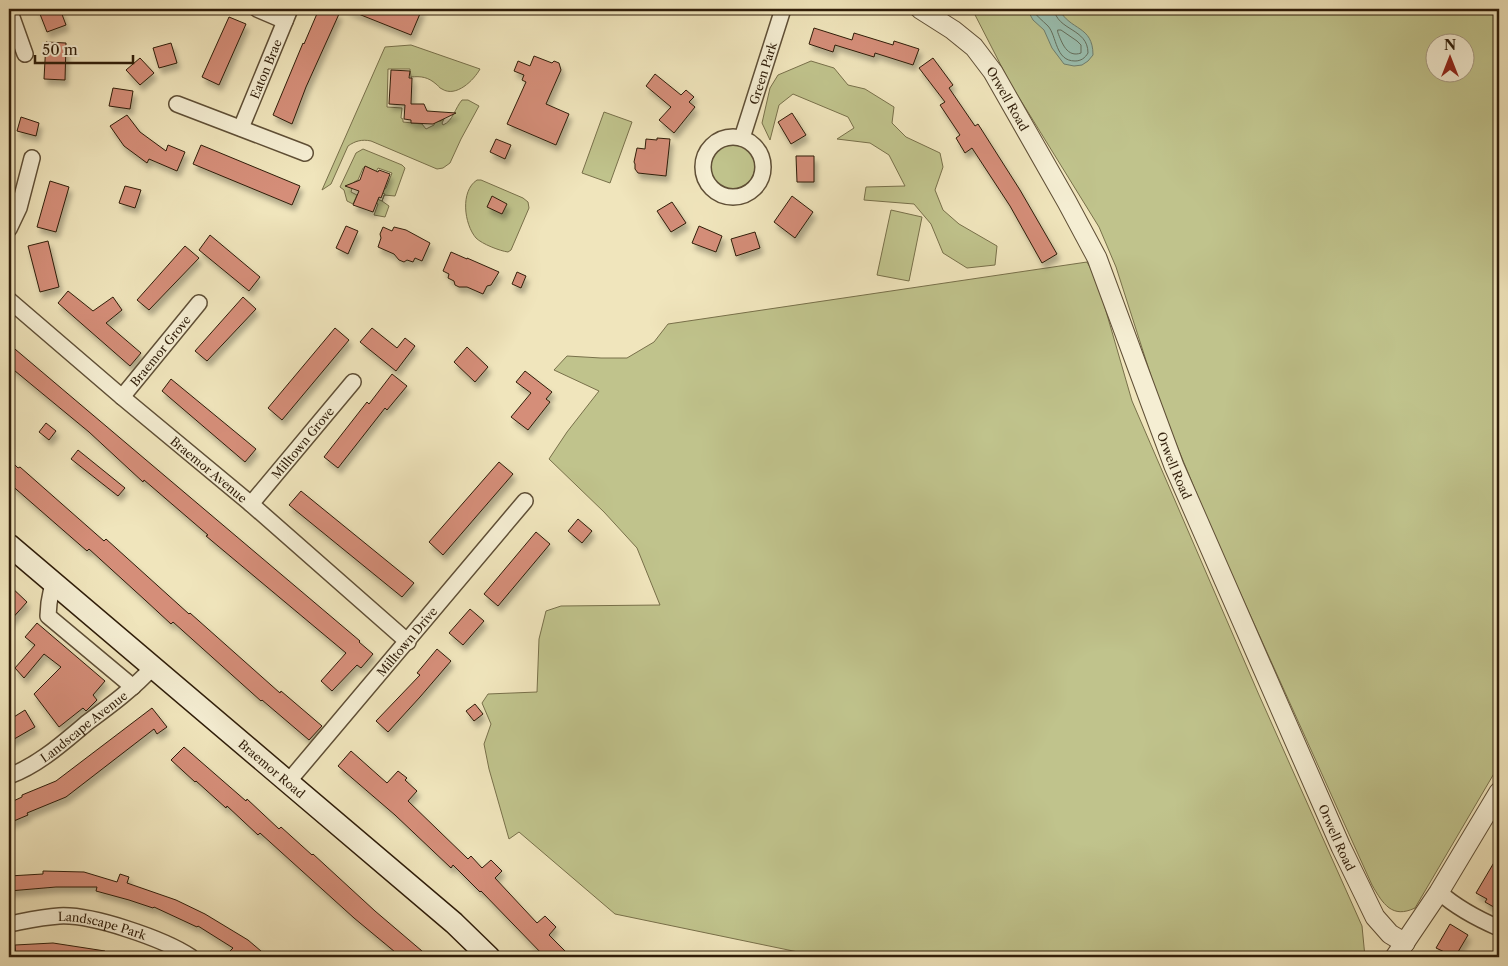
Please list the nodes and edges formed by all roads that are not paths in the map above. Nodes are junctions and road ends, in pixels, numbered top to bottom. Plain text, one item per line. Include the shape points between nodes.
1 (9, 9) edge
2 (257, 9) edge
3 (783, 9) edge
4 (920, 9) edge
5 (287, 15) edge
6 (25, 54) dead end
7 (178, 104) dead end
8 (241, 128) junction
9 (742, 138) junction
10 (305, 153) dead end
11 (32, 158) dead end
12 (9, 229) edge
13 (9, 300) edge
14 (199, 303) dead end
15 (353, 382) dead end
16 (122, 397) junction
17 (526, 501) dead end
18 (251, 504) junction
19 (9, 545) edge
20 (53, 582) junction
21 (408, 642) junction
22 (153, 667) junction
23 (133, 687) junction
24 (9, 776) edge
25 (288, 782) junction
26 (1499, 792) edge
27 (1438, 892) junction
28 (9, 924) edge
29 (1499, 928) edge
30 (1400, 950) edge
31 (191, 957) edge
32 (489, 957) edge

1 - 6 street
2 - 5 street
3 - 9 street, Green Park
4 - 30 street, Orwell Road via 974,47 993,72 1068,202 1092,250 1174,466 1340,847 1375,917
5 - 8 street, Eaton Brae
7 - 8 street
8 - 10 street
9 - 9 street via 758,150 763,170 760,180 746,194 736,197 717,194 704,179 702,169 707,151 722,139
11 - 12 street via 19,208
13 - 16 street, Braemor Avenue
14 - 16 street, Braemor Grove
15 - 18 street, Milltown Grove
16 - 18 street, Braemor Avenue
17 - 21 street, Milltown Drive
18 - 21 street, Braemor Avenue
19 - 20 main road, Braemor Road
20 - 22 main road, Braemor Road
20 - 23 street via 48,616
21 - 25 street, Milltown Drive
22 - 23 street, Landscape Avenue
22 - 25 main road, Braemor Road
23 - 24 street, Landscape Avenue via 45,757
25 - 32 main road, Braemor Road via 454,922
26 - 27 street
27 - 29 street
27 - 30 street
28 - 31 street, Landscape Park via 60,916 88,918 177,947

